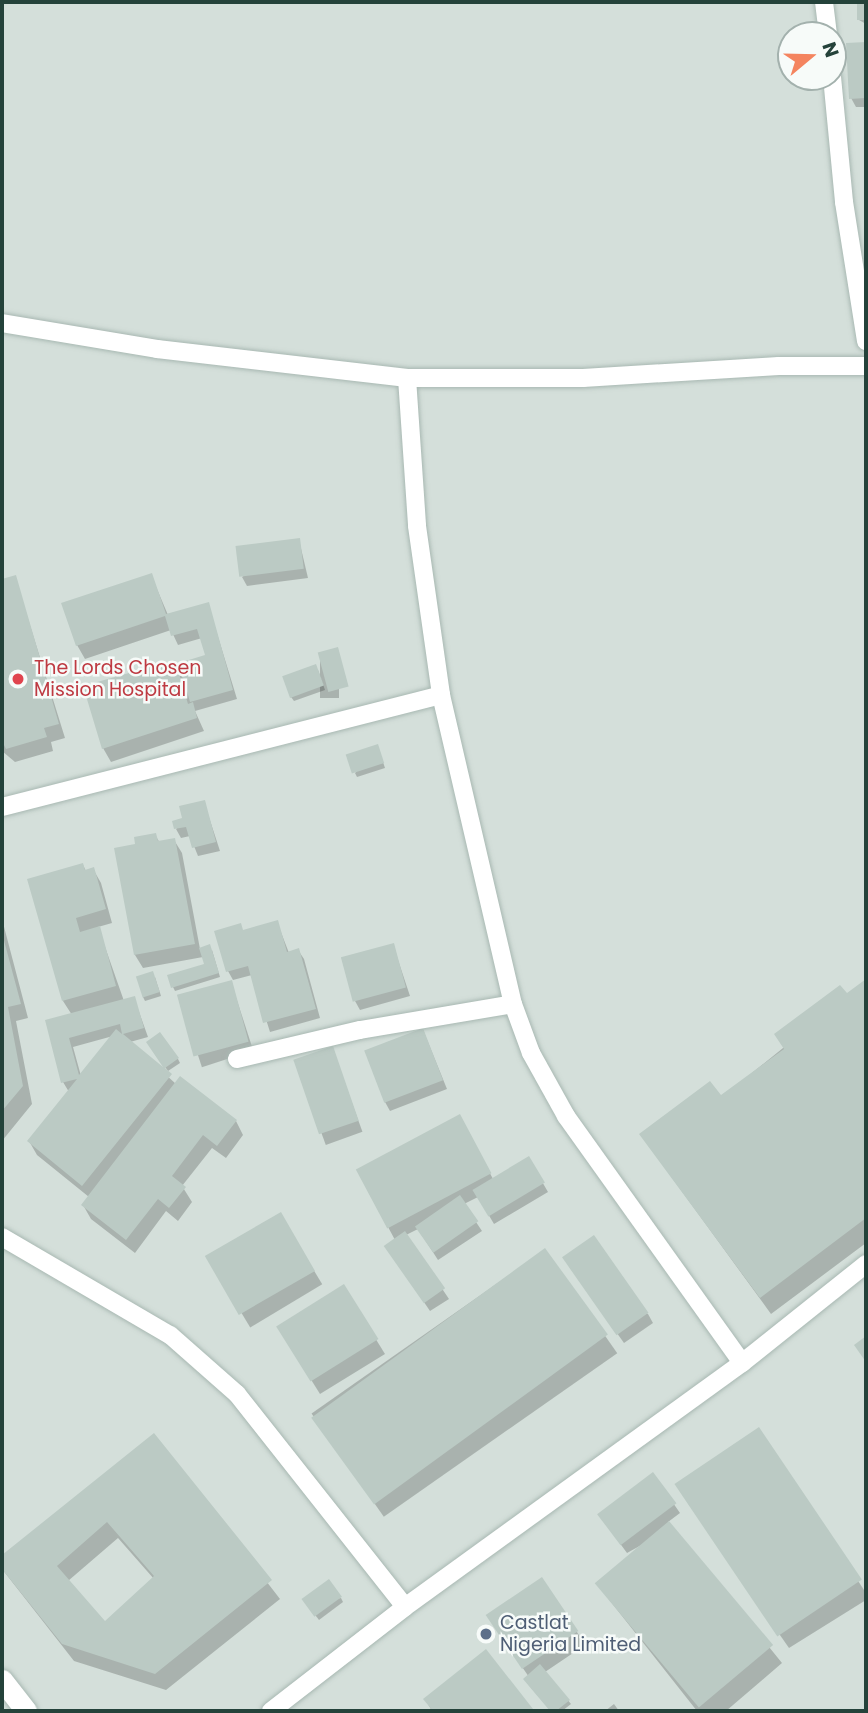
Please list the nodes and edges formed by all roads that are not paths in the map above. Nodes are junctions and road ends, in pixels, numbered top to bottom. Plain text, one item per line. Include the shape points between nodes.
1 (824, 2) edge
2 (826, 21) edge
3 (833, 91) edge
4 (2, 323) edge
5 (866, 341) edge
6 (866, 366) edge
7 (407, 378) junction
8 (441, 695) junction
9 (2, 807) edge
10 (513, 1004) junction
11 (237, 1059) dead end
12 (2, 1237) edge
13 (866, 1264) edge
14 (742, 1363) junction
15 (405, 1607) junction
16 (2, 1680) edge
17 (26, 1711) edge
18 (271, 1711) edge

1 - 2 lane
3 - 5 lane via 844,202
4 - 7 lane via 157,349
6 - 7 lane via 779,366 583,378
7 - 8 lane via 417,526
8 - 9 lane
8 - 10 lane
10 - 11 lane via 360,1030
10 - 14 lane via 531,1054 566,1116
12 - 15 lane via 170,1335 237,1394
13 - 14 lane
14 - 15 lane
15 - 18 lane
16 - 17 street

